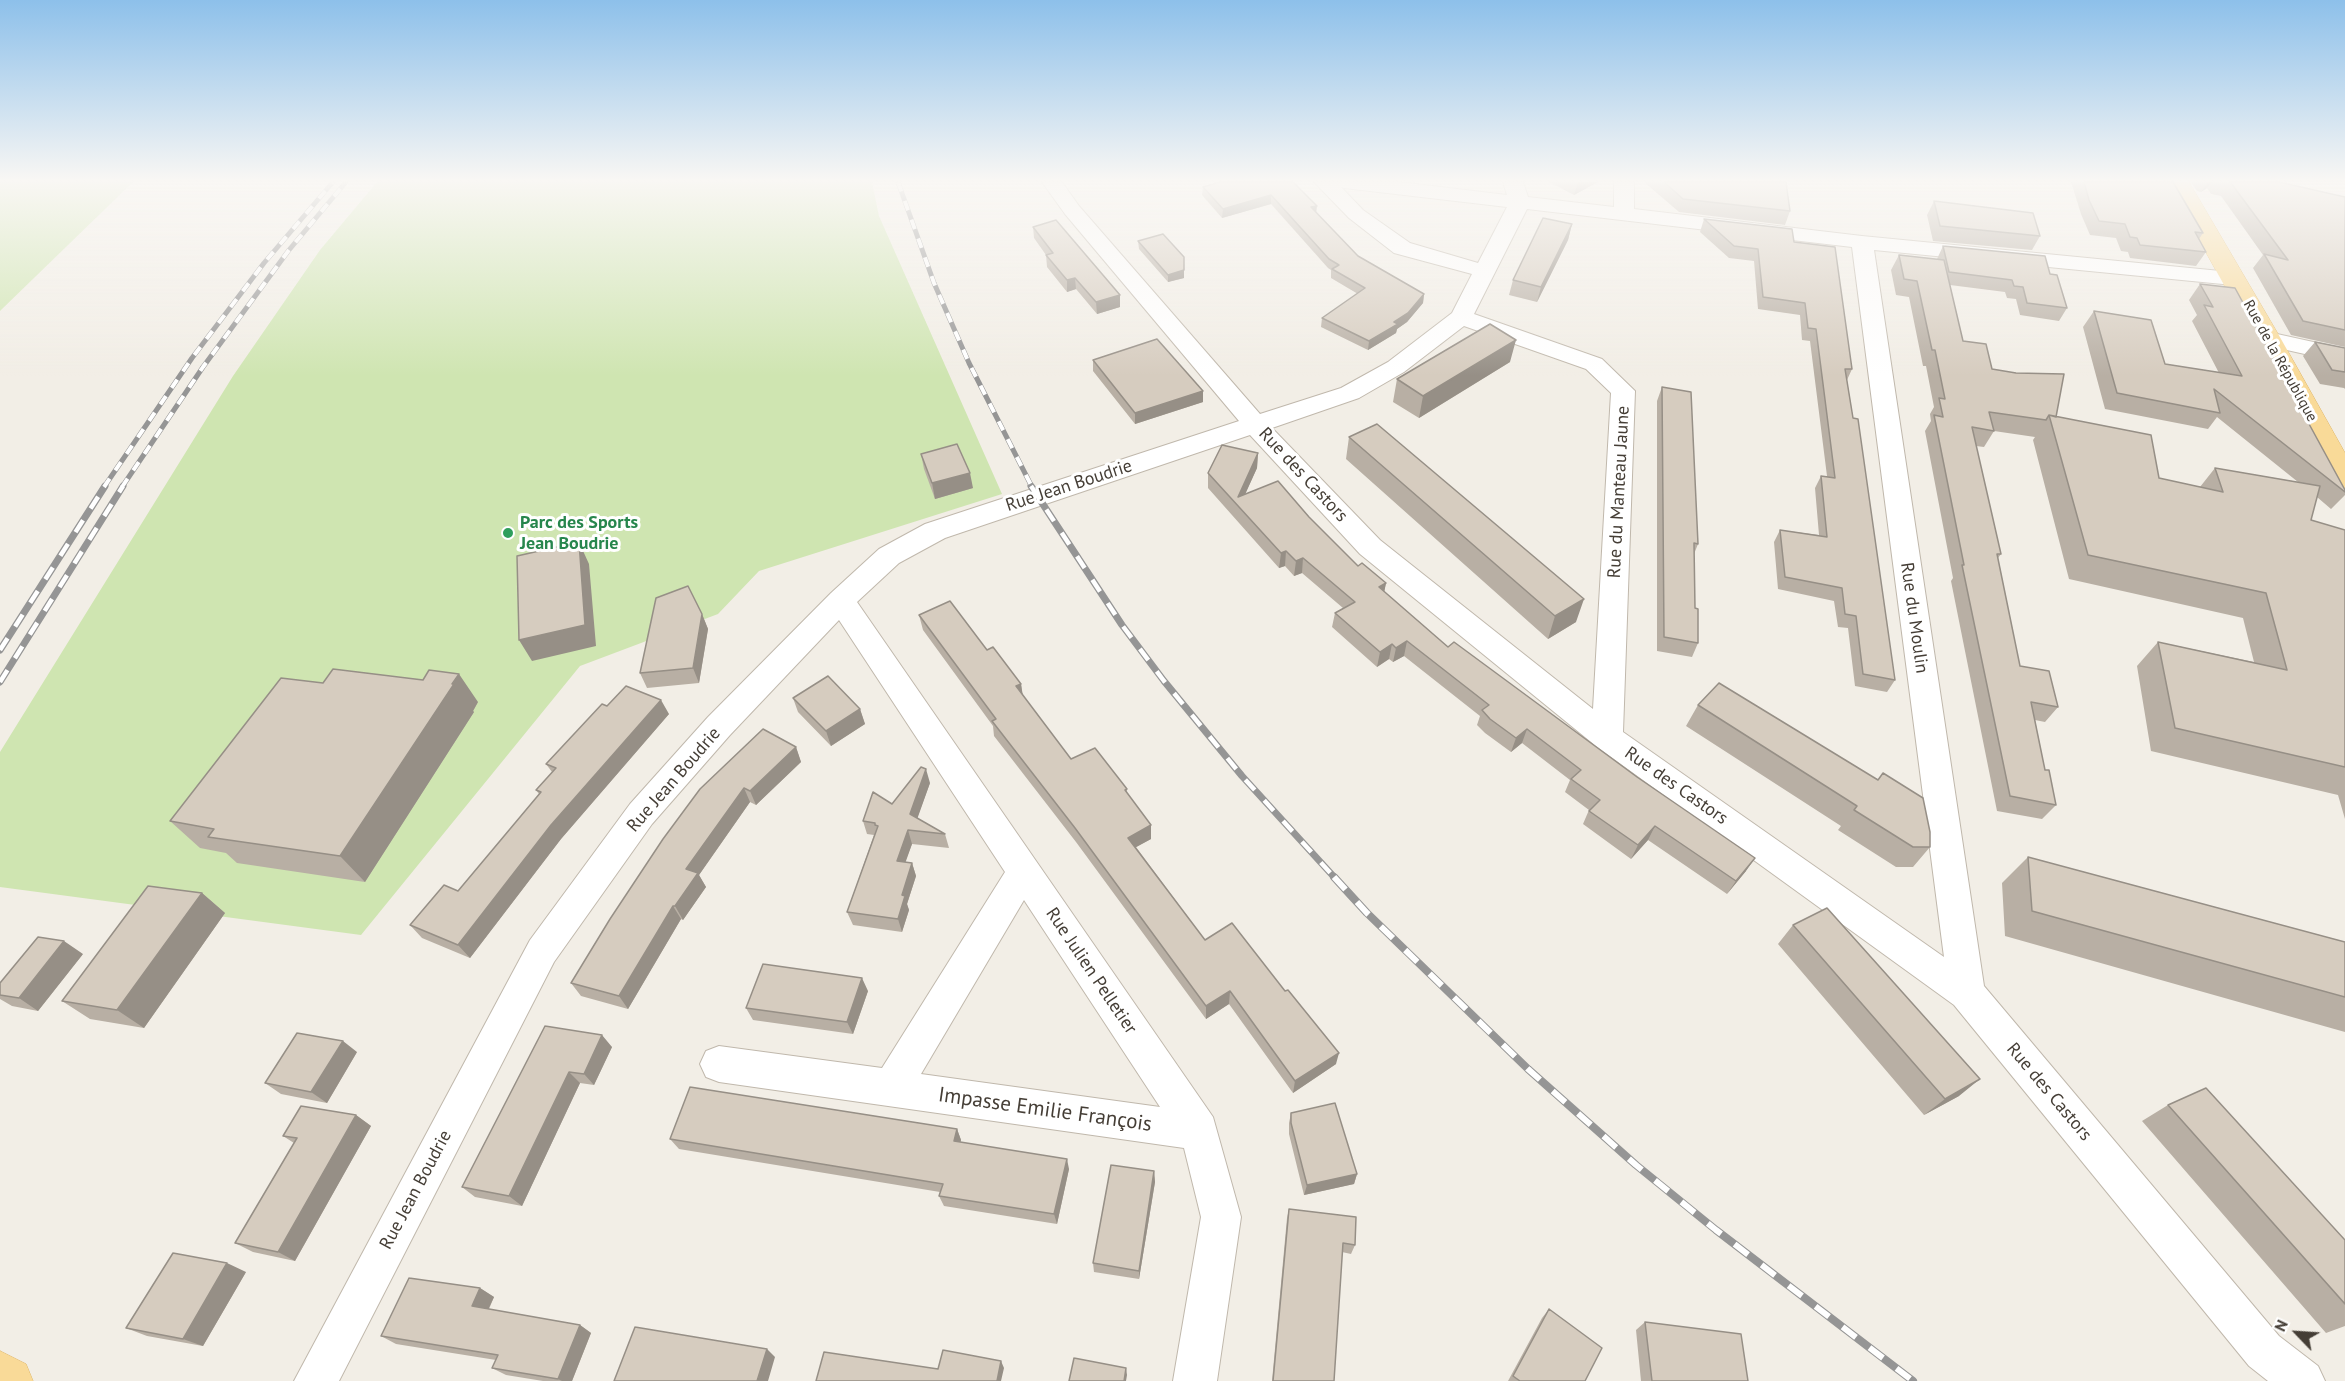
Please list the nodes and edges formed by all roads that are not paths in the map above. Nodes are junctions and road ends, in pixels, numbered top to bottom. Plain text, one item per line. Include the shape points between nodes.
1 (1103, 246) edge
2 (1400, 246) edge
3 (1494, 246) edge
4 (1863, 246) edge
5 (1908, 246) edge
6 (2215, 246) edge
7 (1484, 271) junction
8 (2233, 278) junction
9 (1461, 317) junction
10 (2268, 339) junction
11 (2345, 356) edge
12 (1257, 425) junction
13 (2345, 478) edge
14 (842, 600) junction
15 (1607, 737) junction
16 (1024, 871) junction
17 (1967, 993) junction
18 (719, 1064) dead end
19 (891, 1088) junction
20 (1199, 1131) junction
21 (0, 1375) edge
22 (9, 1381) edge
23 (316, 1381) edge
24 (1195, 1381) edge
25 (2303, 1381) edge

1 - 12 street, Rue des Castors
2 - 7 street
3 - 7 street
4 - 17 street, Rue du Moulin
5 - 8 street
6 - 8 main road, Rue de la République
7 - 9 street
8 - 10 main road, Rue de la République
9 - 12 street, Rue Jean Boudrie via 1396,367 1350,393
9 - 15 street, Rue du Manteau Jaune via 1594,364 1623,391
10 - 11 street
10 - 13 main road, Rue de la République
12 - 14 street, Rue Jean Boudrie via 935,531 889,556
12 - 15 street, Rue des Castors via 1370,547
14 - 16 street, Rue Julien Pelletier
14 - 23 street, Rue Jean Boudrie via 719,726 641,814 542,951
15 - 17 street, Rue des Castors
16 - 19 street
16 - 20 street, Rue Julien Pelletier
17 - 25 street, Rue des Castors via 2264,1351
18 - 19 street, Impasse Emilie François
19 - 20 street, Impasse Emilie François
20 - 24 street, Rue Julien Pelletier via 1221,1217
21 - 22 main road

